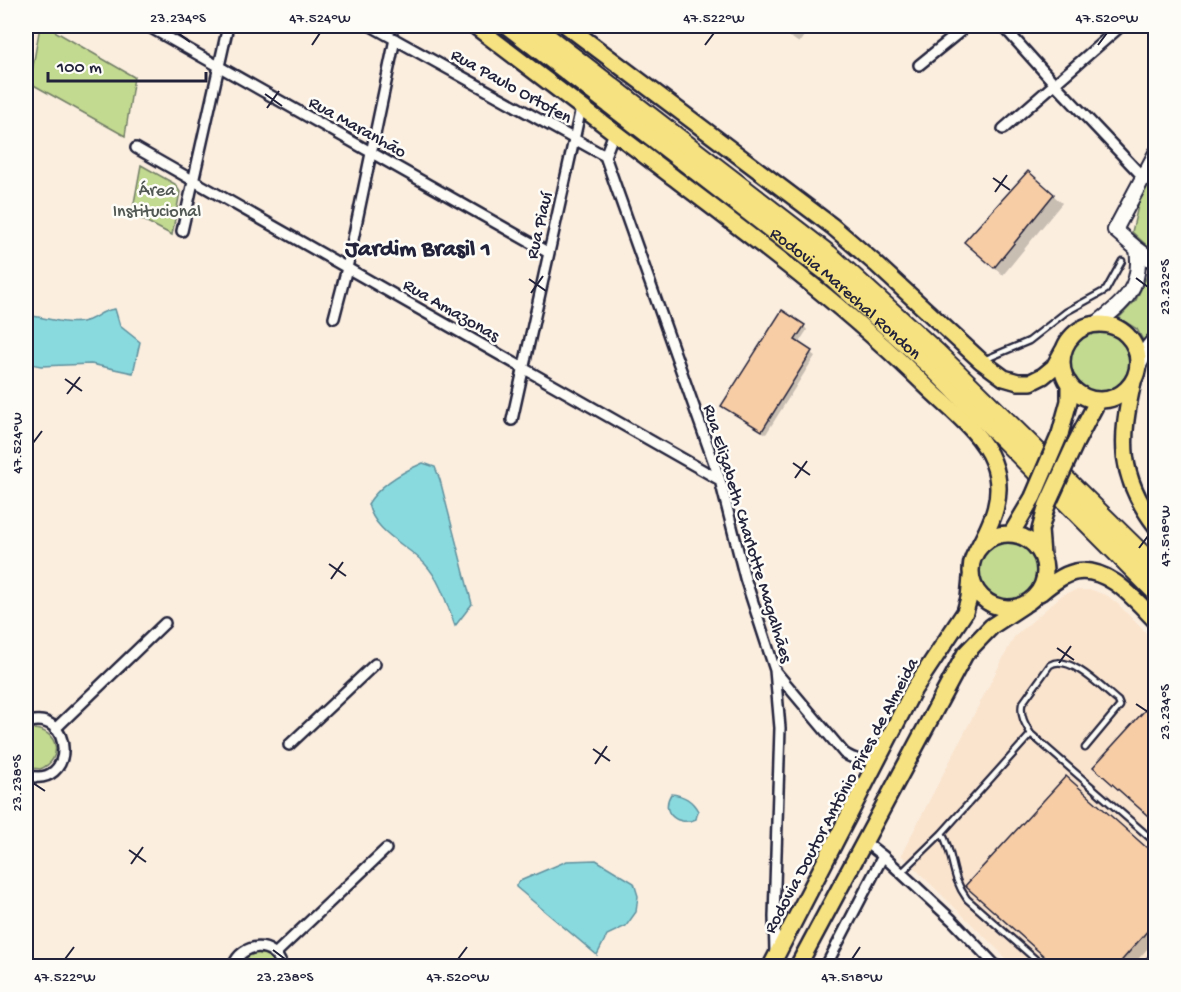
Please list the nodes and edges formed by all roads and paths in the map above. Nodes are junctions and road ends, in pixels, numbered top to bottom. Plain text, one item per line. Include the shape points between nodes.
1 (228, 26) edge
2 (371, 26) edge
3 (475, 26) edge
4 (509, 26) edge
5 (533, 26) edge
6 (967, 26) edge
7 (1003, 26) edge
8 (1121, 26) edge
9 (148, 27) edge
10 (574, 28) edge
11 (395, 39) junction
12 (919, 65) dead end
13 (219, 66) junction
14 (1055, 84) junction
15 (581, 108) junction
16 (1003, 129) dead end
17 (614, 133) junction
18 (574, 139) junction
19 (136, 148) dead end
20 (371, 152) junction
21 (1155, 153) edge
22 (605, 156) junction
23 (1143, 177) junction
24 (193, 180) junction
25 (182, 231) dead end
26 (1137, 249) junction
27 (549, 253) junction
28 (1122, 261) dead end
29 (1155, 263) edge
30 (346, 268) junction
31 (334, 318) dead end
32 (1096, 324) junction
33 (1155, 338) edge
34 (1064, 349) junction
35 (981, 361) junction
36 (523, 368) junction
37 (1136, 374) junction
38 (1069, 383) junction
39 (1098, 400) junction
40 (512, 420) dead end
41 (720, 480) junction
42 (1155, 526) edge
43 (1011, 534) junction
44 (976, 552) junction
45 (1042, 555) junction
46 (1155, 568) edge
47 (971, 577) junction
48 (1155, 592) edge
49 (1037, 595) junction
50 (1024, 605) junction
51 (1155, 621) edge
52 (165, 622) dead end
53 (375, 664) dead end
54 (775, 670) junction
55 (26, 723) edge
56 (55, 729) junction
57 (1031, 734) junction
58 (289, 745) dead end
59 (1085, 747) dead end
60 (882, 755) junction
61 (26, 775) edge
62 (942, 833) junction
63 (865, 842) junction
64 (1155, 843) edge
65 (386, 849) dead end
66 (883, 856) junction
67 (901, 873) junction
68 (275, 954) junction
69 (773, 963) edge
70 (233, 966) edge
71 (282, 966) edge
72 (798, 966) edge
73 (826, 966) edge
74 (996, 966) edge
75 (1043, 966) edge

1 - 13 street
2 - 11 street, Rua Paulo Ortofen
3 - 15 main road
4 - 48 highway, Rodovia Marechal Rondon via 826,271 930,365
5 - 46 highway, Rodovia Marechal Rondon via 828,254 937,353
6 - 12 street
7 - 14 street
8 - 14 street
9 - 13 street, Rua Maranhão
10 - 35 main road via 832,226
11 - 18 street, Rua Paulo Ortofen
11 - 20 street
13 - 20 street, Rua Maranhão
13 - 24 street
14 - 16 street
14 - 23 street
15 - 17 main road
15 - 18 street, Rua Piauí
17 - 22 street
17 - 44 main road via 819,289 978,437 993,463 999,499
18 - 22 street, Rua Paulo Ortofen
18 - 27 street, Rua Piauí
19 - 24 street, Rua Amazonas
20 - 27 street, Rua Maranhão
20 - 30 street
21 - 23 main road
22 - 41 street, Rua Elizabeth Charlotte Magalhães
23 - 26 main road via 1115,230
24 - 25 street
24 - 30 street, Rua Amazonas
26 - 29 main road
26 - 32 main road via 1138,275 1126,299
27 - 36 street, Rua Piauí
28 - 35 lane via 1106,290 1066,312 1029,341
30 - 31 street
30 - 36 street, Rua Amazonas
32 - 34 main road via 1077,331
32 - 37 main road via 1108,324 1129,336 1135,347
33 - 37 main road
34 - 35 main road via 1054,367 1031,381 1004,378
34 - 38 main road via 1063,372
36 - 40 street, Rua Piauí
36 - 41 street, Rua Amazonas
37 - 39 main road via 1127,389
37 - 42 main road via 1126,414 1124,446 1128,477 1140,505
38 - 39 main road via 1077,392
38 - 43 main road, bridge via 1070,401 1060,434 1033,497
39 - 45 main road, bridge via 1047,505 1040,530
41 - 54 street, Rua Elizabeth Charlotte Magalhães via 745,578
43 - 44 main road via 991,538
43 - 45 main road via 1024,537
44 - 47 main road
45 - 49 main road via 1046,576
47 - 50 main road via 974,588 990,604 1013,609
47 - 60 main road, Rodovia Doutor Antônio Pires de Almeida via 965,612 914,689
49 - 50 main road
49 - 51 main road via 1076,572 1096,573 1113,581
50 - 63 main road via 992,626 965,654
52 - 56 street
53 - 58 street
54 - 60 street via 844,753 859,760
54 - 69 street, Rua Elizabeth Charlotte Magalhães via 780,728
55 - 56 street via 39,721
56 - 61 street via 64,745 61,762 48,775
57 - 59 lane via 1023,721 1022,704 1050,665 1067,662 1120,706
57 - 62 lane
57 - 64 lane
60 - 69 main road, Rodovia Doutor Antônio Pires de Almeida
62 - 67 lane
62 - 75 lane via 950,848 954,877 967,899
63 - 66 street
63 - 72 main road
65 - 68 street
66 - 67 street
66 - 73 street
67 - 74 street
68 - 70 street via 262,948 247,949
68 - 71 street

